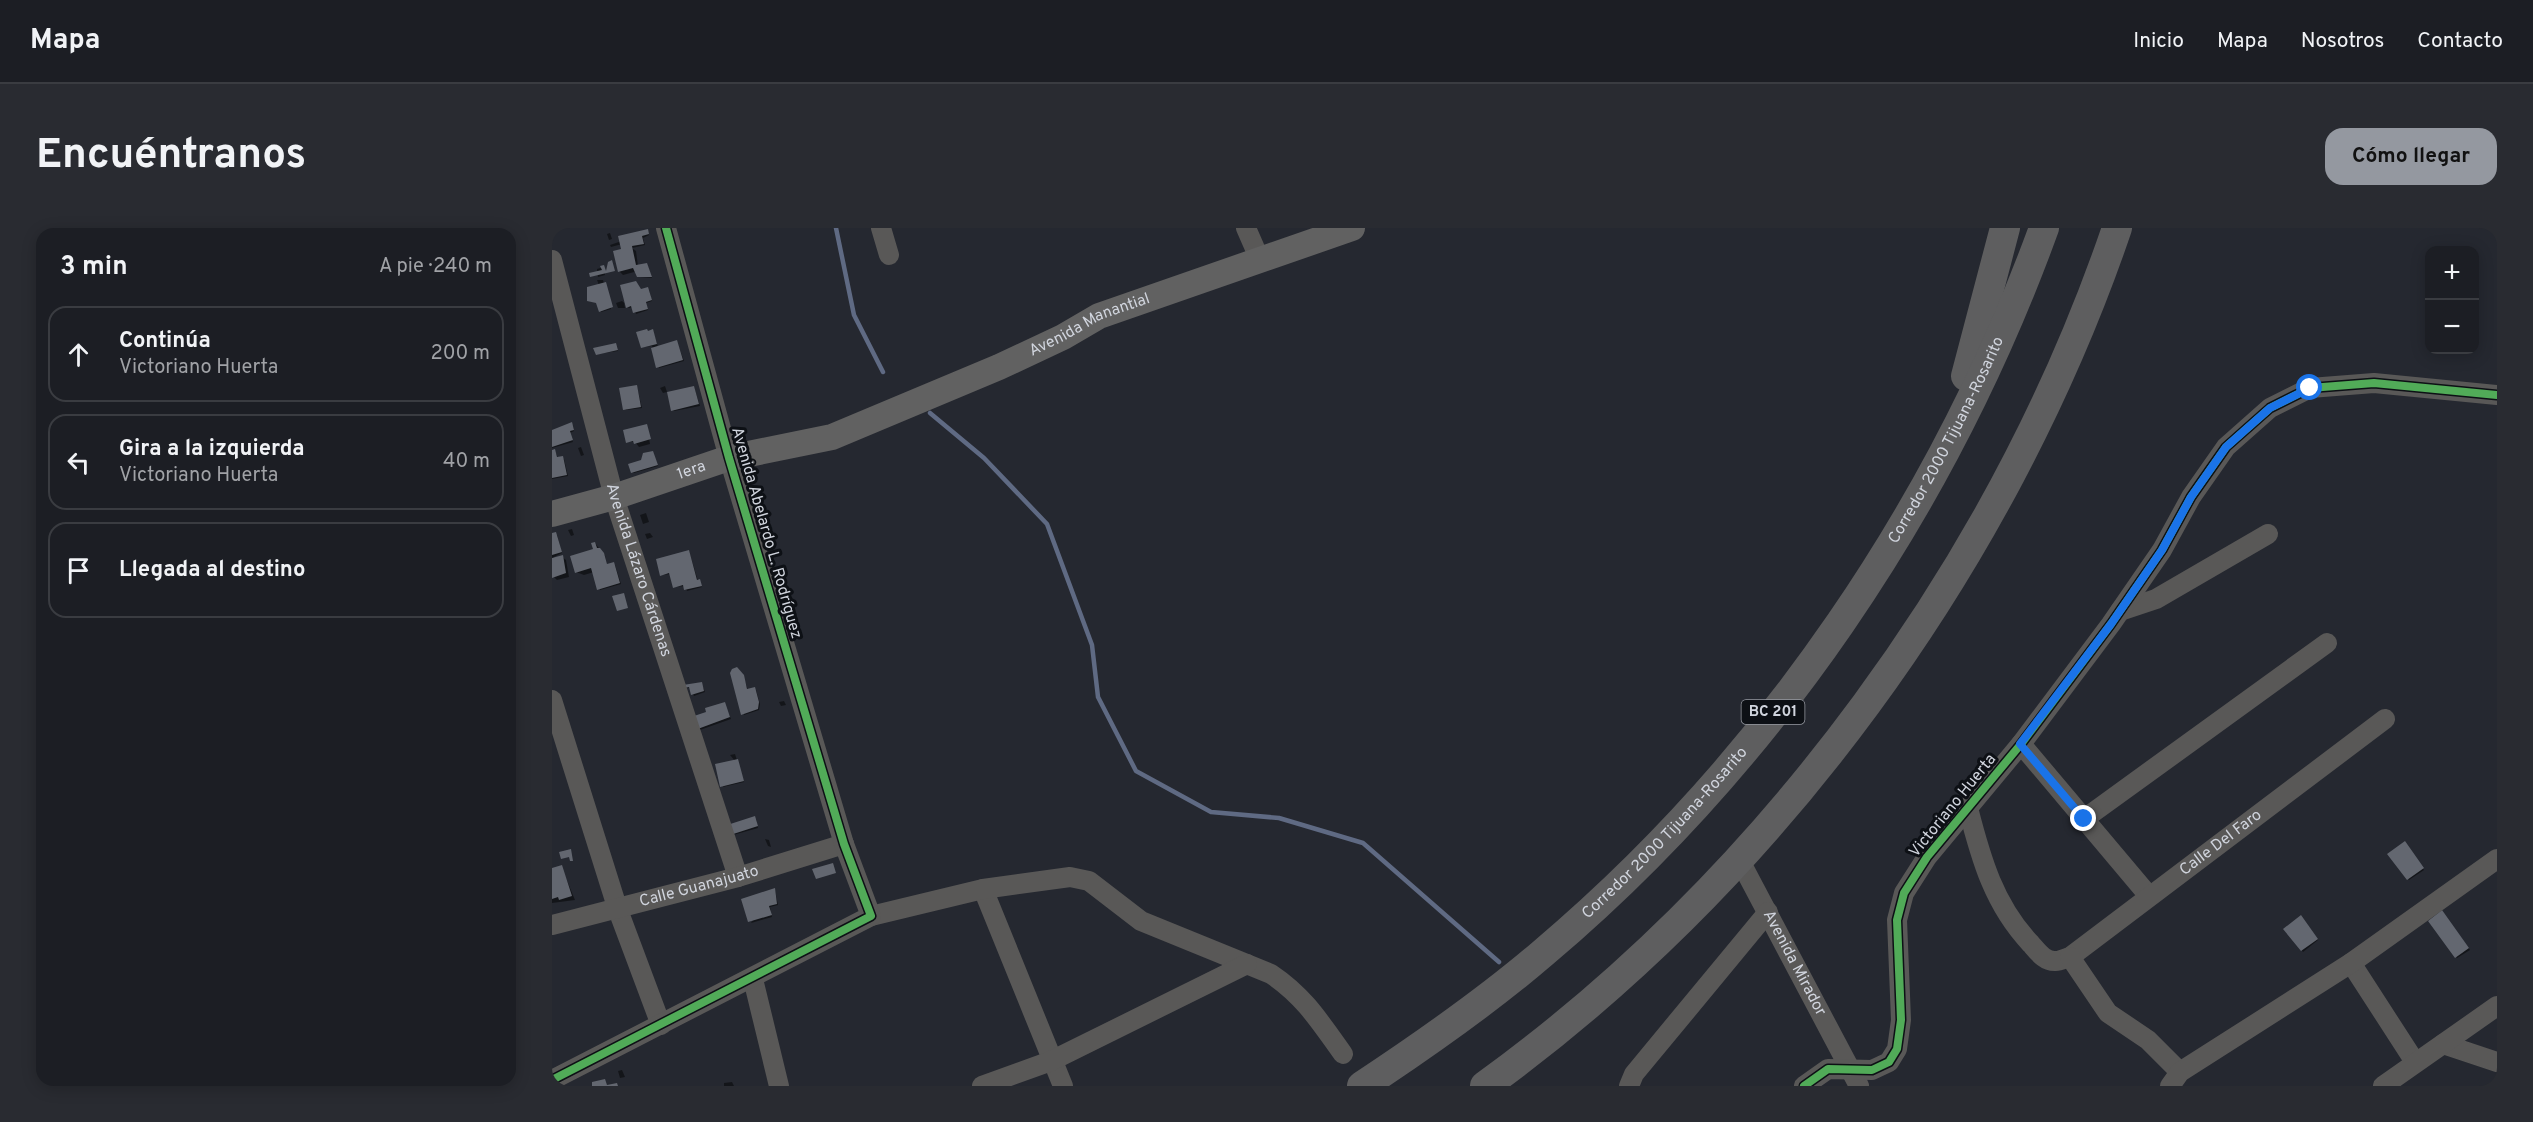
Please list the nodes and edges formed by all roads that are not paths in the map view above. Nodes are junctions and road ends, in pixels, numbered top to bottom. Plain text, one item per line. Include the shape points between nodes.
1 (666, 228) edge
2 (881, 228) edge
3 (1246, 228) edge
4 (1352, 228) edge
5 (2005, 228) edge
6 (2044, 228) edge
7 (2117, 228) edge
8 (2135, 228) edge
9 (889, 255) dead end
10 (552, 260) edge
11 (1260, 260) junction
12 (2080, 330) junction
13 (2497, 395) edge
14 (832, 437) joint
15 (1948, 447) junction
16 (729, 458) junction
17 (614, 497) junction
18 (552, 514) edge
19 (2268, 534) dead end
20 (2120, 611) junction
21 (2327, 643) dead end
22 (552, 700) edge
23 (2385, 719) dead end
24 (2020, 744) junction
25 (1968, 808) junction
26 (2084, 819) junction
27 (844, 844) junction
28 (1739, 859) junction
29 (2497, 860) edge
30 (738, 877) junction
31 (983, 889) junction
32 (2149, 896) junction
33 (618, 910) junction
34 (1768, 912) junction
35 (871, 916) junction
36 (552, 925) edge
37 (2063, 959) junction
38 (2351, 963) junction
39 (1247, 964) junction
40 (753, 979) junction
41 (2497, 1006) edge
42 (661, 1025) junction
43 (2443, 1044) junction
44 (1343, 1054) dead end
45 (1051, 1061) junction
46 (2497, 1062) edge
47 (2404, 1074) edge
48 (1855, 1078) edge
49 (2175, 1079) edge
50 (552, 1080) edge
51 (779, 1086) edge
52 (982, 1086) edge
53 (1063, 1086) edge
54 (1362, 1086) edge
55 (1485, 1086) edge
56 (1629, 1086) edge
57 (1804, 1086) edge
58 (2383, 1086) edge

1 - 16 street, Avenida Abelardo L. Rodríguez
2 - 9 street
3 - 11 street
4 - 11 main road, Avenida Manantial
5 - 15 highway
6 - 15 highway, Corredor 2000 Tijuana-Rosarito / BC 201
7 - 12 highway
8 - 12 highway
10 - 17 street, Avenida Lázaro Cárdenas
11 - 14 main road, Avenida Manantial via 1098,316 999,367
12 - 28 highway via 2019,458 1941,594 1824,762
13 - 20 street, Victoriano Huerta via 2374,383 2310,388 2270,408 2226,447
14 - 16 main road, 1era
15 - 54 highway, Corredor 2000 Tijuana-Rosarito / BC 201 via 1874,574 1815,660 1706,792 1543,953 1430,1041
16 - 17 main road, 1era
16 - 27 street, Avenida Abelardo L. Rodríguez
17 - 18 main road, 1era
17 - 30 street, Avenida Lázaro Cárdenas
19 - 20 street via 2156,599
20 - 24 street, Victoriano Huerta
21 - 26 street
22 - 33 street
23 - 32 street, Calle Del Faro
24 - 25 street, Victoriano Huerta
24 - 26 street
25 - 37 street via 1995,896 2018,931 2043,958
25 - 48 street, Victoriano Huerta via 1927,857 1904,893 1897,920 1901,1020 1898,1049 1889,1062
26 - 32 street
27 - 30 street, Calle Guanajuato
27 - 35 street, Avenida Abelardo L. Rodríguez
28 - 34 street, Avenida Mirador
28 - 55 highway via 1626,969 1536,1049
29 - 38 street
30 - 33 street, Calle Guanajuato
31 - 35 street
31 - 39 street via 1070,877 1089,881 1141,921
31 - 45 street
32 - 37 street, Calle Del Faro
33 - 36 street, Calle Guanajuato
33 - 42 street
34 - 48 street, Avenida Mirador
34 - 56 street via 1634,1074
35 - 40 street
37 - 49 street via 2108,1013 2148,1040
38 - 47 street
38 - 49 street
39 - 44 street via 1270,974 1306,1001
39 - 45 street
40 - 42 street
40 - 51 street
41 - 43 street
42 - 50 street
43 - 46 street
43 - 47 street
45 - 52 street
45 - 53 street
47 - 58 street
48 - 57 street via 1828,1069

